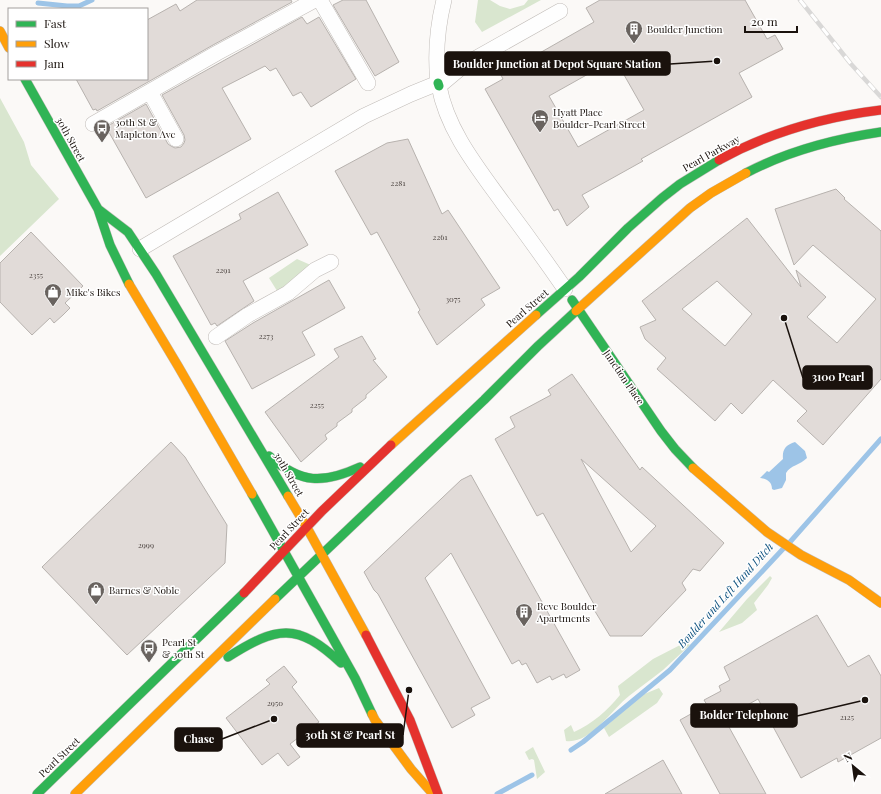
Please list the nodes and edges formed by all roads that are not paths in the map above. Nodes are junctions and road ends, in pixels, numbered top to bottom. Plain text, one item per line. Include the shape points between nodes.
1 (315, 0) edge
2 (320, 0) edge
3 (444, 0) edge
4 (560, 11) dead end
5 (0, 31) edge
6 (8, 46) edge
7 (27, 80) edge
8 (368, 83) dead end
9 (438, 85) junction
10 (150, 92) junction
11 (881, 110) edge
12 (93, 124) dead end
13 (881, 132) edge
14 (176, 139) dead end
15 (98, 209) junction
16 (140, 249) junction
17 (331, 262) dead end
18 (565, 289) junction
19 (579, 310) junction
20 (216, 337) dead end
21 (259, 446) junction
22 (377, 458) junction
23 (306, 526) junction
24 (284, 551) junction
25 (321, 554) junction
26 (298, 577) junction
27 (881, 603) edge
28 (355, 678) junction
29 (188, 684) junction
30 (37, 794) edge
31 (74, 794) edge
32 (433, 794) edge
33 (438, 794) edge

1 - 10 street
2 - 8 street
3 - 9 street, Junction Place via 437,42
4 - 9 street via 464,65
5 - 6 main road
7 - 15 main road, 30th Street
9 - 16 street via 411,94 364,116
9 - 18 street, Junction Place via 441,101 463,146
10 - 12 street
10 - 14 street
11 - 18 main road, Pearl Parkway via 860,112 799,126 715,162 664,197
13 - 19 main road via 820,143 761,164 717,188 678,218
15 - 16 main road, 30th Street via 128,232
15 - 24 main road, 30th Street via 110,245 131,289 182,372
16 - 21 main road, 30th Street
17 - 20 street via 315,270 288,293 248,315
18 - 19 main road, Junction Place
18 - 22 main road, Pearl Street
19 - 25 main road via 538,346
19 - 27 main road, Junction Place via 648,412 675,449 698,474 772,535 801,555 849,580
21 - 22 main road via 289,472 316,480 342,476
21 - 23 main road, 30th Street
22 - 23 main road, Pearl Street
23 - 24 main road, Pearl Street
23 - 25 main road, 30th Street
24 - 26 main road, 30th Street
24 - 30 main road, Pearl Street
25 - 26 main road
25 - 33 main road, 30th Street via 399,695
26 - 28 main road, 30th Street
26 - 29 main road
28 - 29 main road via 315,641 299,634 285,632 270,634 248,644
28 - 32 main road, 30th Street via 375,720
29 - 31 main road

